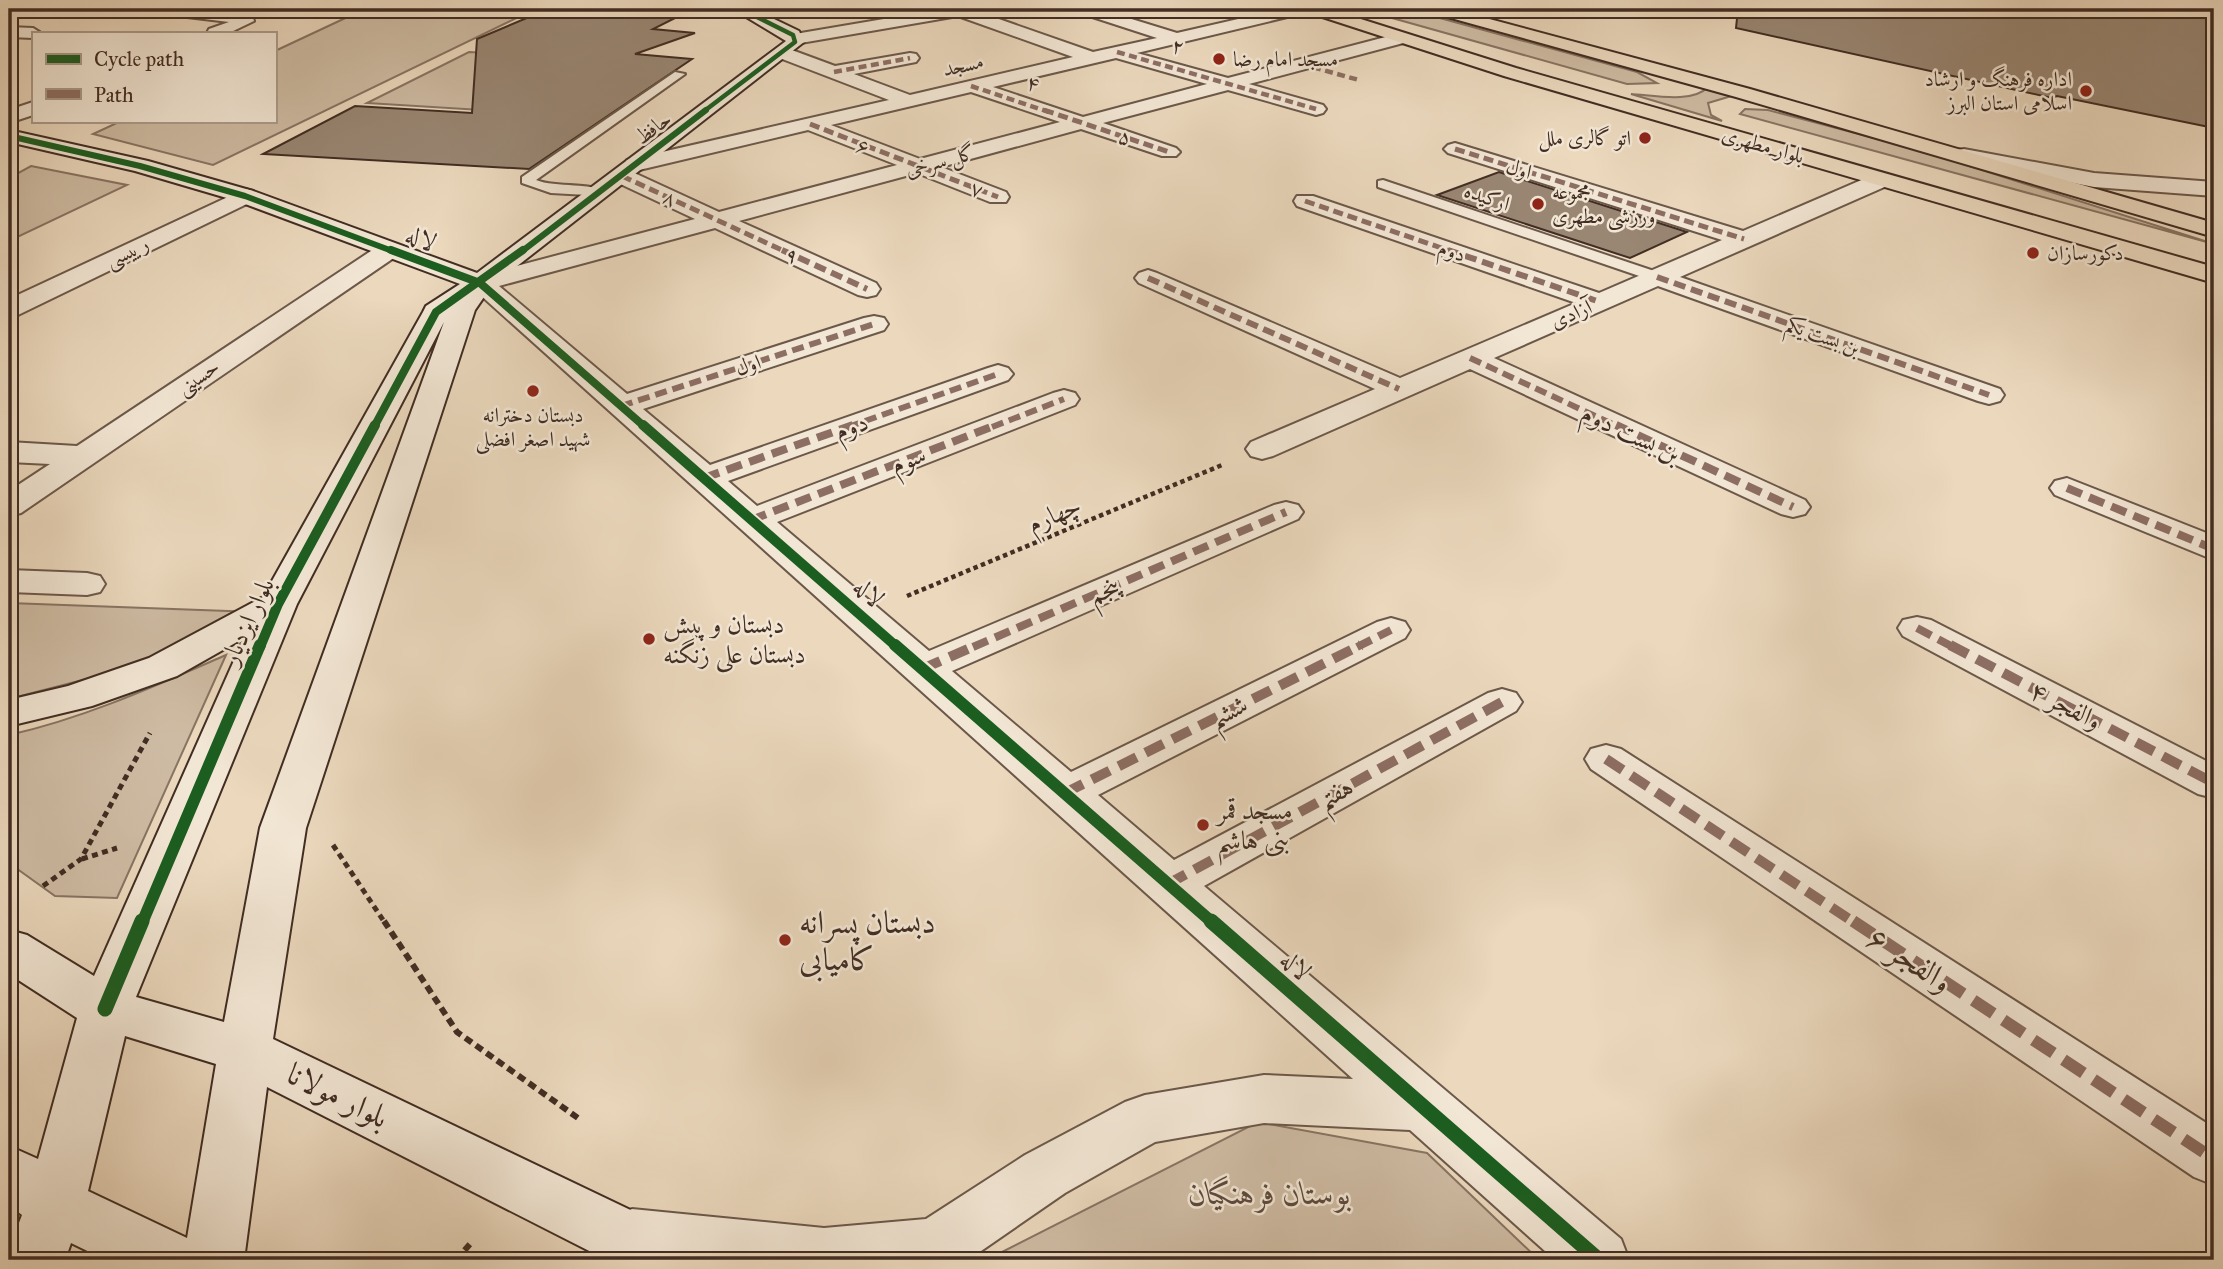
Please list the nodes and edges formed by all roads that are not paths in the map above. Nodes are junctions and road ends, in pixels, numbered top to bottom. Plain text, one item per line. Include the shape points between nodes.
1 (204, 9) edge
2 (741, 9) edge
3 (961, 9) edge
4 (1083, 9) edge
5 (1302, 9) edge
6 (1313, 9) edge
7 (1348, 9) edge
8 (1435, 9) edge
9 (9, 32) edge
10 (218, 32) edge
11 (32, 33) edge
12 (1401, 38) junction
13 (1175, 39) junction
14 (789, 46) junction
15 (1117, 52) junction
16 (1612, 56) junction
17 (910, 58) dead end
18 (1092, 58) junction
19 (1301, 64) junction
20 (834, 72) junction
21 (679, 74) dead end
22 (1359, 80) dead end
23 (1226, 84) junction
24 (971, 86) junction
25 (1638, 91) dead end
26 (1667, 92) dead end
27 (9, 100) edge
28 (32, 101) edge
29 (909, 101) junction
30 (32, 108) edge
31 (1316, 109) dead end
32 (9, 117) edge
33 (1081, 123) junction
34 (810, 124) junction
35 (9, 136) edge
36 (1898, 138) junction
37 (1455, 149) dead end
38 (1169, 152) dead end
39 (1956, 153) junction
40 (916, 167) junction
41 (629, 171) junction
42 (1881, 180) junction
43 (1383, 184) dead end
44 (2177, 188) junction
45 (2214, 189) edge
46 (600, 193) junction
47 (245, 196) junction
48 (998, 197) dead end
49 (1305, 201) dead end
50 (2168, 217) junction
51 (717, 220) junction
52 (2214, 230) edge
53 (1744, 239) junction
54 (389, 250) junction
55 (2214, 265) edge
56 (2214, 275) edge
57 (1657, 277) junction
58 (1148, 278) dead end
59 (480, 284) junction
60 (867, 289) dead end
61 (1600, 302) junction
62 (9, 309) edge
63 (874, 324) dead end
64 (1470, 358) junction
65 (998, 374) dead end
66 (1399, 389) junction
67 (1989, 395) dead end
68 (1064, 399) dead end
69 (621, 406) junction
70 (1262, 449) road end
71 (9, 452) edge
72 (81, 456) junction
73 (704, 478) junction
74 (2067, 488) dead end
75 (9, 506) edge
76 (1793, 507) dead end
77 (1286, 512) dead end
78 (751, 520) junction
79 (2214, 549) edge
80 (9, 581) edge
81 (87, 584) dead end
82 (278, 604) junction
83 (1917, 628) dead end
84 (1391, 630) dead end
85 (922, 669) junction
86 (1502, 702) dead end
87 (9, 713) edge
88 (1606, 759) dead end
89 (2214, 783) edge
90 (1065, 793) junction
91 (1168, 884) junction
92 (9, 948) edge
93 (105, 1009) junction
94 (245, 1049) junction
95 (1424, 1107) junction
96 (2214, 1159) edge
97 (9, 1172) edge
98 (55, 1205) junction
99 (641, 1248) edge
100 (35, 1260) edge
101 (168, 1260) edge
102 (214, 1260) edge
103 (1600, 1260) edge

1 - 10 street via 193,14 246,18
2 - 14 street
3 - 14 street
3 - 18 street
4 - 13 street
5 - 13 street, مسجد
6 - 12 main road, بلوار مطهری
7 - 25 main road
8 - 16 main road, بلوار مطهری
9 - 11 street
12 - 19 street, گل سرخی
12 - 42 main road, بلوار مطهری
13 - 15 street, مسجد
14 - 20 street
14 - 41 street, حافظ
15 - 18 street, مسجد
15 - 23 street, ۲
16 - 26 main road via 1684,87
16 - 36 main road, بلوار مطهری
17 - 20 street
18 - 24 street, مسجد
19 - 22 street
19 - 23 street, گل سرخی
20 - 29 street
21 - 46 lane via 527,180 542,187
23 - 31 street, ۲
23 - 33 street, گل سرخی
24 - 29 street, مسجد
24 - 33 street, ۴
27 - 28 street
29 - 34 street, مسجد
30 - 32 street
33 - 38 street, ۵
33 - 40 street, گل سرخی
34 - 40 street, ۶
34 - 41 street, مسجد
35 - 47 street, لاله
36 - 39 main road, بلوار مطهری
36 - 55 main road via 1762,104 1726,103 1719,107 1721,114 1737,121
37 - 53 street, اول
39 - 44 street via 2094,180
39 - 50 main road, بلوار مطهری
40 - 48 street, ۷
40 - 51 street, گل سرخی
41 - 46 street, حافظ
41 - 51 street, ۸
42 - 53 street, آزادی
42 - 56 main road, بلوار مطهری
43 - 57 lane, ارکیده
44 - 45 street
44 - 50 street via 2138,194 2136,202
46 - 59 street, حافظ
47 - 54 street, لاله
47 - 62 street, رییسی
49 - 61 street, دوم
50 - 52 main road, بلوار مطهری
51 - 59 street, گل سرخی
51 - 60 street, ۹
53 - 57 street, آزادی
54 - 59 street, لاله
54 - 72 street, حسینی
57 - 61 street, آزادی
57 - 67 street, بن بست یکم
58 - 66 street
59 - 69 street, لاله
59 - 82 street, بلوار ایزدیار via 436,312
59 - 94 street via 462,310 283,828
61 - 64 street, آزادی
63 - 69 street, اول
64 - 66 street, آزادی
64 - 76 street, بن بست دوم
65 - 73 street, دوم
66 - 70 street, آزادی
68 - 78 street, سوم
69 - 73 street, لاله
71 - 72 street
72 - 75 street, حسینی
73 - 78 street, لاله
74 - 79 street
77 - 85 street, پنجم
78 - 85 street, لاله
80 - 81 street
82 - 87 street via 163,667 78,697
82 - 93 street, بلوار ایزدیار
83 - 89 street, والفجر ۴
84 - 90 street, ششم
85 - 90 street, لاله
86 - 91 street, هفتم
88 - 96 street, والفجر ۶
90 - 91 street, لاله
91 - 95 street, لاله
92 - 93 street, بلوار مولانا
93 - 94 street, بلوار مولانا
93 - 98 street, بلوار ایزدیار
94 - 99 street, بلوار مولانا
94 - 102 street
95 - 99 street via 1264,1099 1145,1119 1045,1174 936,1247 824,1258
95 - 103 street, لاله
97 - 98 street
98 - 100 street, بلوار ایزدیار
98 - 101 street

